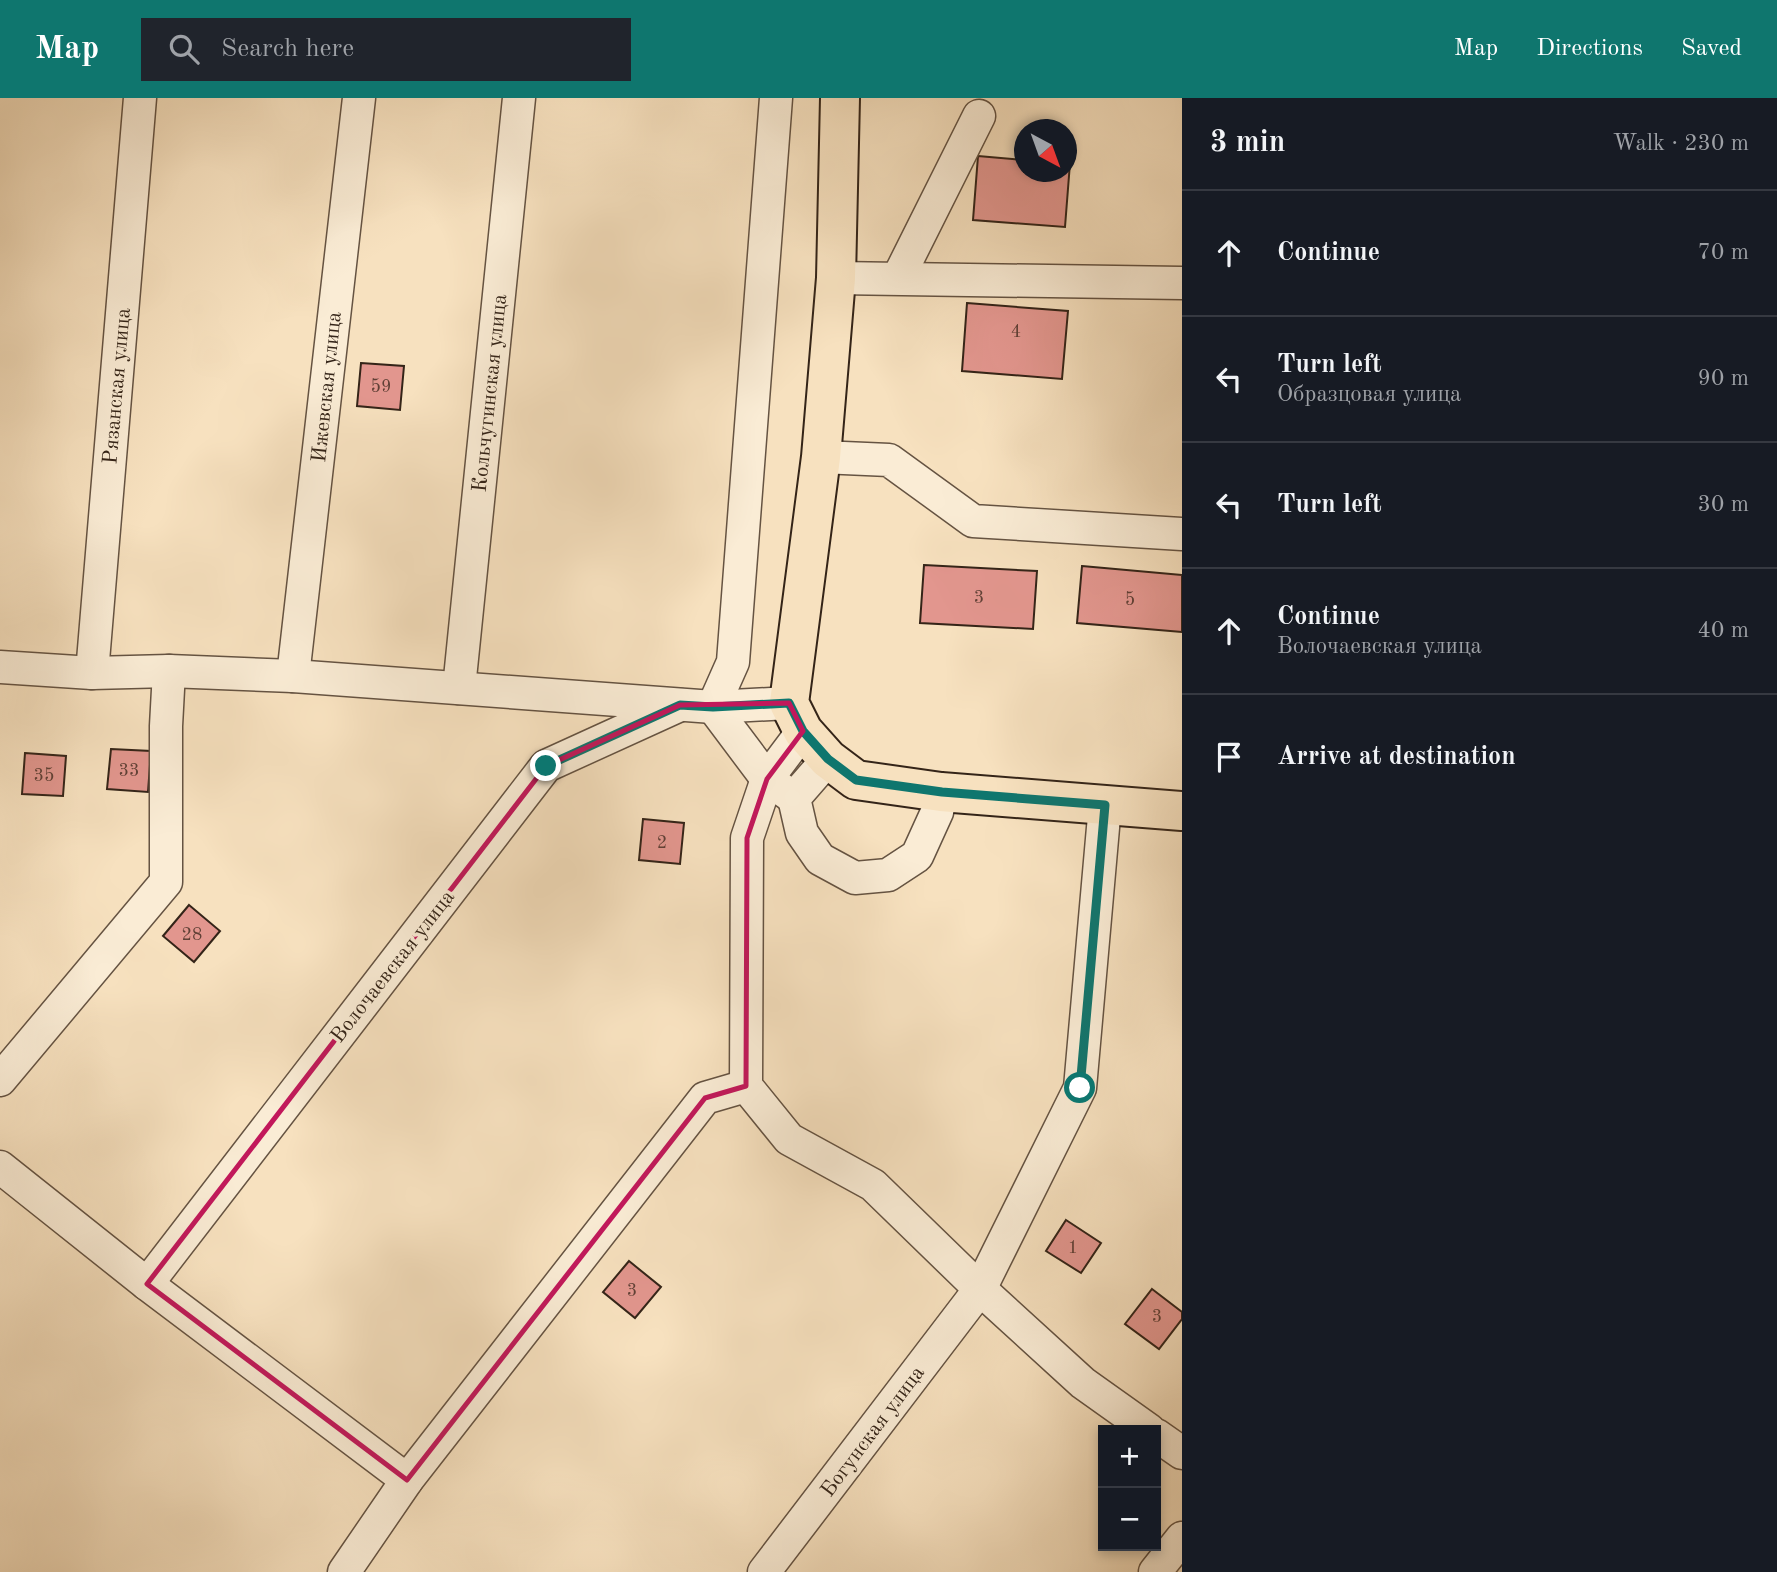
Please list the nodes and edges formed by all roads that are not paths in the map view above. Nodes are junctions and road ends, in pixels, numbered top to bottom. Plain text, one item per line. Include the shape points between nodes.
1 (140, 98) edge
2 (359, 98) edge
3 (519, 98) edge
4 (776, 98) edge
5 (840, 98) edge
6 (979, 116) dead end
7 (836, 278) junction
8 (898, 278) junction
9 (1182, 283) edge
10 (821, 457) junction
11 (1182, 534) edge
12 (0, 667) edge
13 (169, 671) junction
14 (92, 673) junction
15 (293, 676) junction
16 (459, 688) junction
17 (680, 705) junction
18 (713, 707) junction
19 (796, 717) junction
20 (828, 759) junction
21 (767, 779) junction
22 (942, 792) junction
23 (794, 798) junction
24 (1105, 805) junction
25 (1182, 811) edge
26 (0, 1080) edge
27 (746, 1086) junction
28 (0, 1167) edge
29 (147, 1284) junction
30 (980, 1289) junction
31 (1142, 1425) edge
32 (1161, 1438) edge
33 (1182, 1453) edge
34 (407, 1480) junction
35 (1182, 1538) edge
36 (344, 1572) edge
37 (764, 1572) edge
38 (1155, 1572) edge

1 - 14 street, Рязанская улица
2 - 15 street, Ижевская улица
3 - 16 street, Кольчугинская улица
4 - 18 street via 733,662
5 - 7 main road
6 - 8 street
7 - 8 street
7 - 10 main road
8 - 9 street
10 - 11 street via 889,460 973,521
10 - 19 main road
12 - 14 street
13 - 14 street
13 - 15 street
13 - 26 street via 166,882
15 - 16 street
16 - 17 street
17 - 18 street
17 - 29 street, Волочаевская улица via 546,766
18 - 19 street
18 - 21 street
19 - 20 main road
19 - 21 street
20 - 22 main road via 856,780
20 - 23 street
21 - 23 street
21 - 27 street via 747,838
22 - 23 street via 917,856 888,875 855,878 820,859 802,833
22 - 24 main road
24 - 25 main road
24 - 30 street, Богунская улица via 1080,1088
27 - 30 street via 789,1139 873,1185
27 - 34 street via 705,1098
28 - 29 street
29 - 34 street
30 - 31 street via 1083,1383
30 - 37 street, Богунская улица
32 - 33 street
34 - 36 street
35 - 38 street

